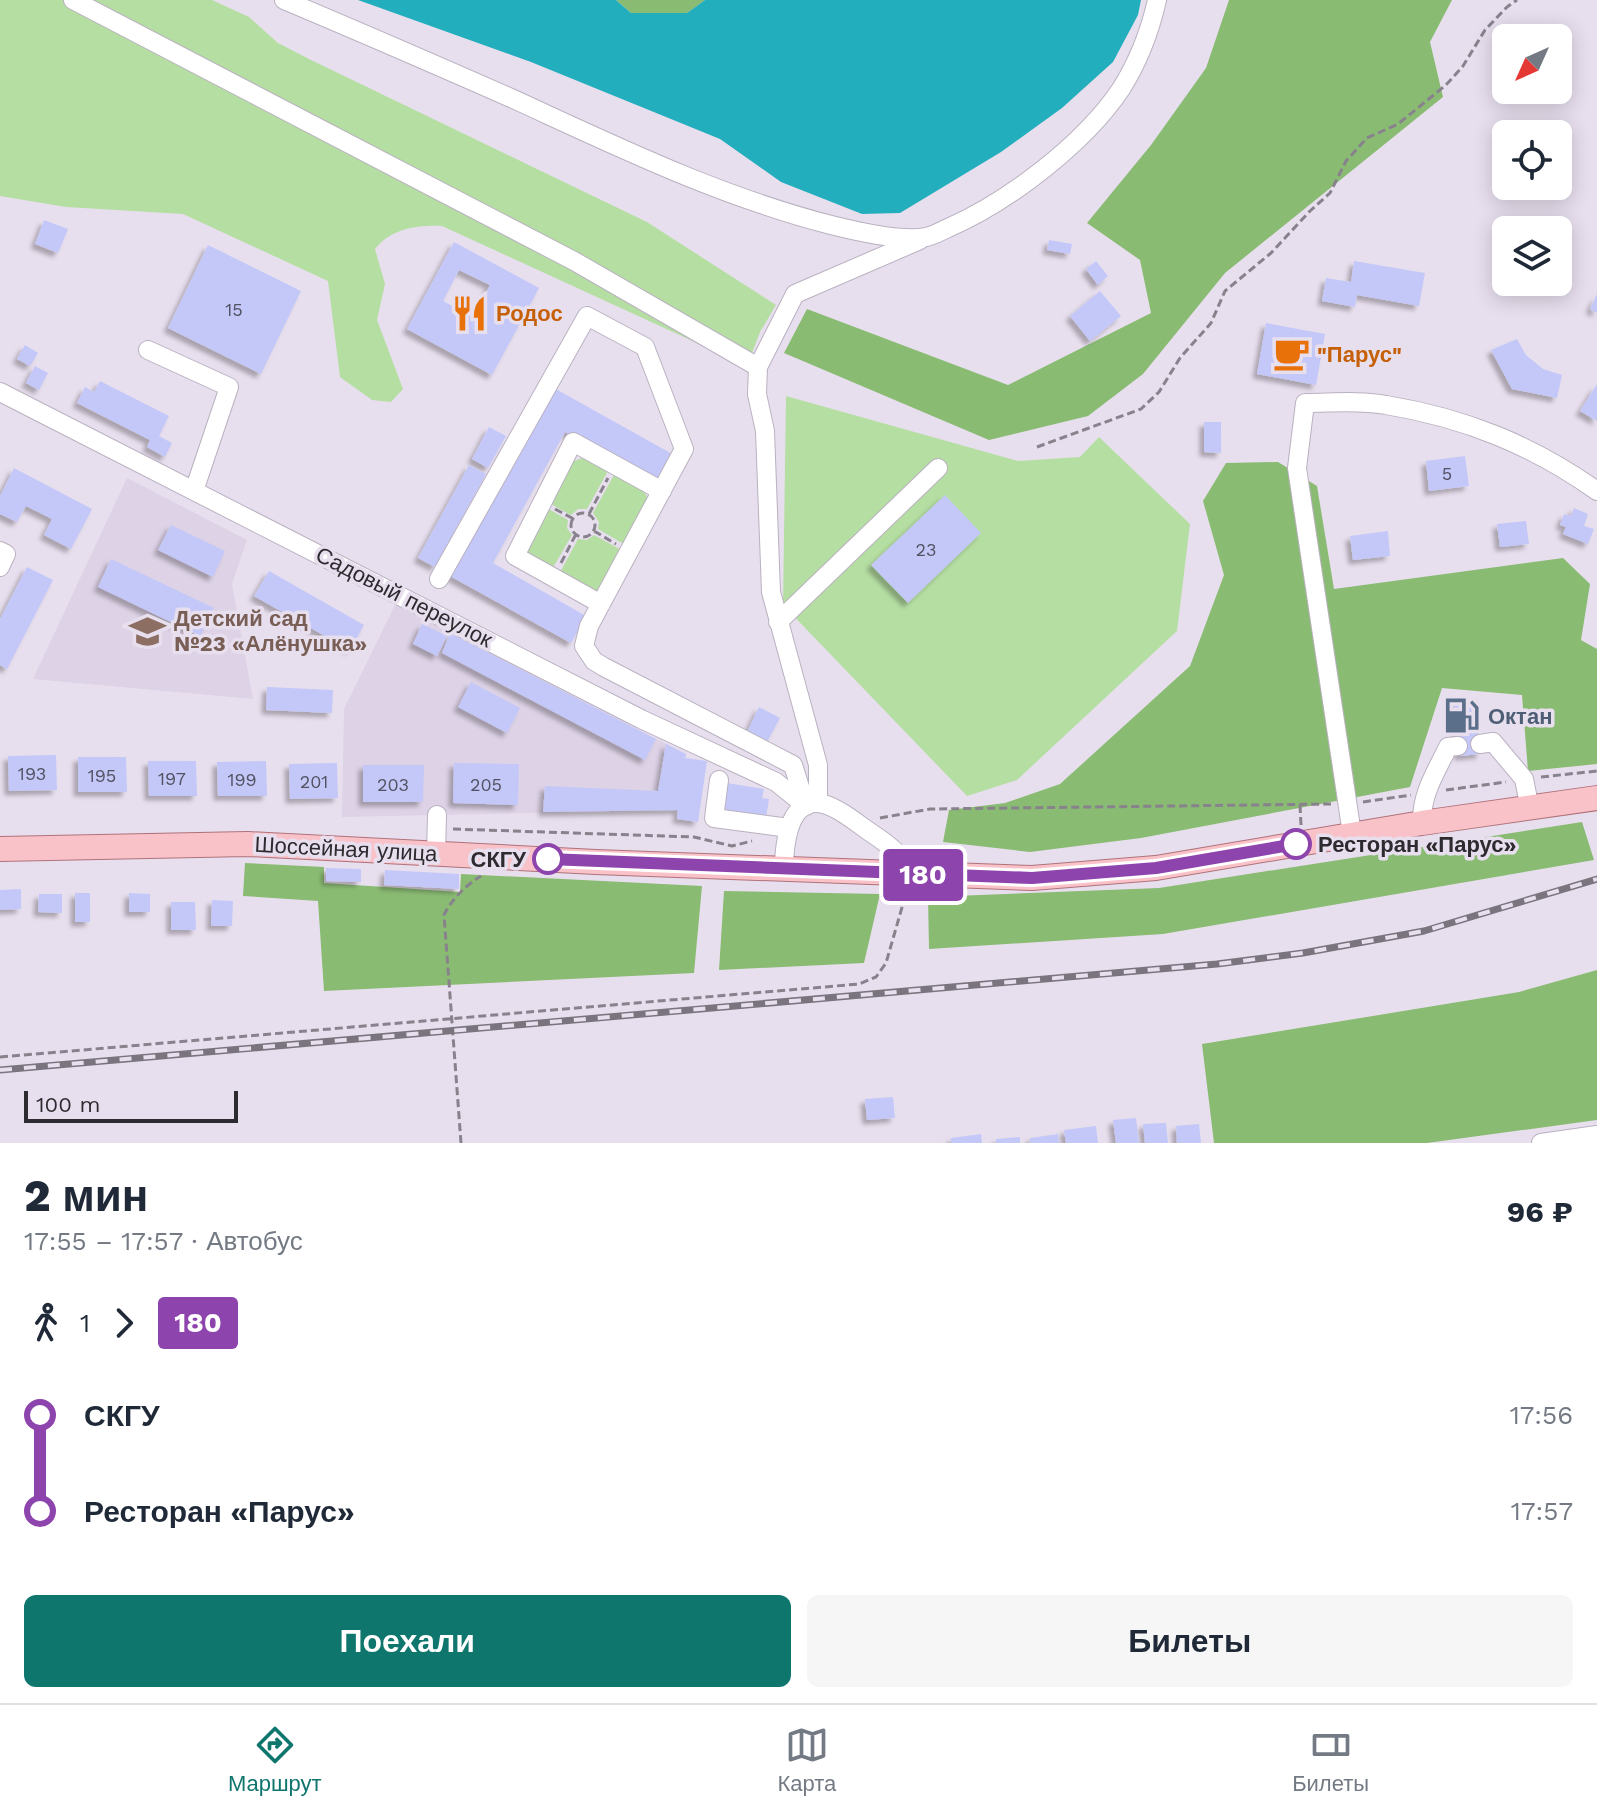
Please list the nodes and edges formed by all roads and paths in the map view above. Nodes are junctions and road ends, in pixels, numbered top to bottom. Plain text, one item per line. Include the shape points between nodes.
1 (73, 0) edge
2 (284, 0) edge
3 (1157, 0) edge
4 (1517, 0) edge
5 (926, 237) junction
6 (148, 350) dead end
7 (758, 367) junction
8 (0, 392) edge
9 (1037, 447) dead end
10 (615, 465) junction
11 (938, 468) dead end
12 (194, 491) junction
13 (662, 491) junction
14 (1597, 491) edge
15 (589, 514) junction
16 (593, 531) junction
17 (576, 534) junction
18 (0, 551) edge
19 (629, 551) junction
20 (0, 567) edge
21 (553, 577) junction
22 (439, 579) dead end
23 (601, 604) junction
24 (778, 622) junction
25 (1480, 744) dead end
26 (1458, 746) dead end
27 (1597, 771) edge
28 (1524, 779) junction
29 (719, 780) dead end
30 (1425, 793) junction
31 (1597, 798) edge
32 (1348, 804) junction
33 (812, 805) junction
34 (1300, 805) junction
35 (1530, 809) junction
36 (437, 821) joint
37 (856, 822) junction
38 (1422, 823) junction
39 (1311, 824) dead end
40 (789, 828) junction
41 (1352, 834) junction
42 (754, 840) dead end
43 (0, 849) edge
44 (436, 854) junction
45 (491, 869) dead end
46 (784, 870) junction
47 (908, 874) junction
48 (452, 1018) junction
49 (0, 1057) edge
50 (1597, 1135) edge
51 (461, 1143) edge
52 (1541, 1143) edge

1 - 7 street via 574,261
2 - 5 street via 710,187 867,234
3 - 5 street via 1144,44 1120,90 1088,128 999,200
4 - 9 path via 1485,30 1446,85 1398,124 1367,138 1346,161 1330,193 1225,291 1211,323 1141,409
5 - 7 street via 795,294
6 - 12 street via 229,387
7 - 24 street via 771,592
8 - 12 street, Садовый переулок
10 - 13 street
10 - 15 path
10 - 21 street via 573,442 515,556
11 - 24 street
12 - 33 street, Садовый переулок via 641,719 776,782
13 - 19 street
13 - 22 street via 684,449 645,347 587,316
14 - 32 street via 1525,446 1481,427 1384,404 1305,403 1297,468
15 - 16 path
15 - 17 path via 573,517
16 - 17 path via 585,537
16 - 19 path
17 - 21 path
18 - 20 street via 6,554
19 - 23 street
21 - 23 street
23 - 33 street via 584,638 594,661 793,765
24 - 33 street via 818,765
25 - 28 street via 1493,742
26 - 30 street via 1448,747
27 - 28 path
28 - 30 path
28 - 35 street
29 - 40 street via 714,818
30 - 32 path
30 - 38 street
31 - 35 main road, Шоссейная улица
32 - 34 path
32 - 41 street
33 - 37 street, Садовый переулок
33 - 40 street via 796,815
34 - 37 path via 930,809
34 - 39 path via 1300,825
35 - 38 main road, Шоссейная улица
36 - 42 path via 694,837 732,846
36 - 44 street
37 - 47 street, Садовый переулок via 893,848
38 - 41 main road, Шоссейная улица
40 - 46 street
41 - 47 main road, Шоссейная улица via 1156,868 1032,878
43 - 44 main road, Шоссейная улица via 248,844
44 - 46 main road, Шоссейная улица
45 - 48 path via 467,884 444,915
46 - 47 main road, Шоссейная улица
47 - 48 path via 907,897 886,963 876,977 859,984
48 - 49 path
48 - 51 path
50 - 52 street

